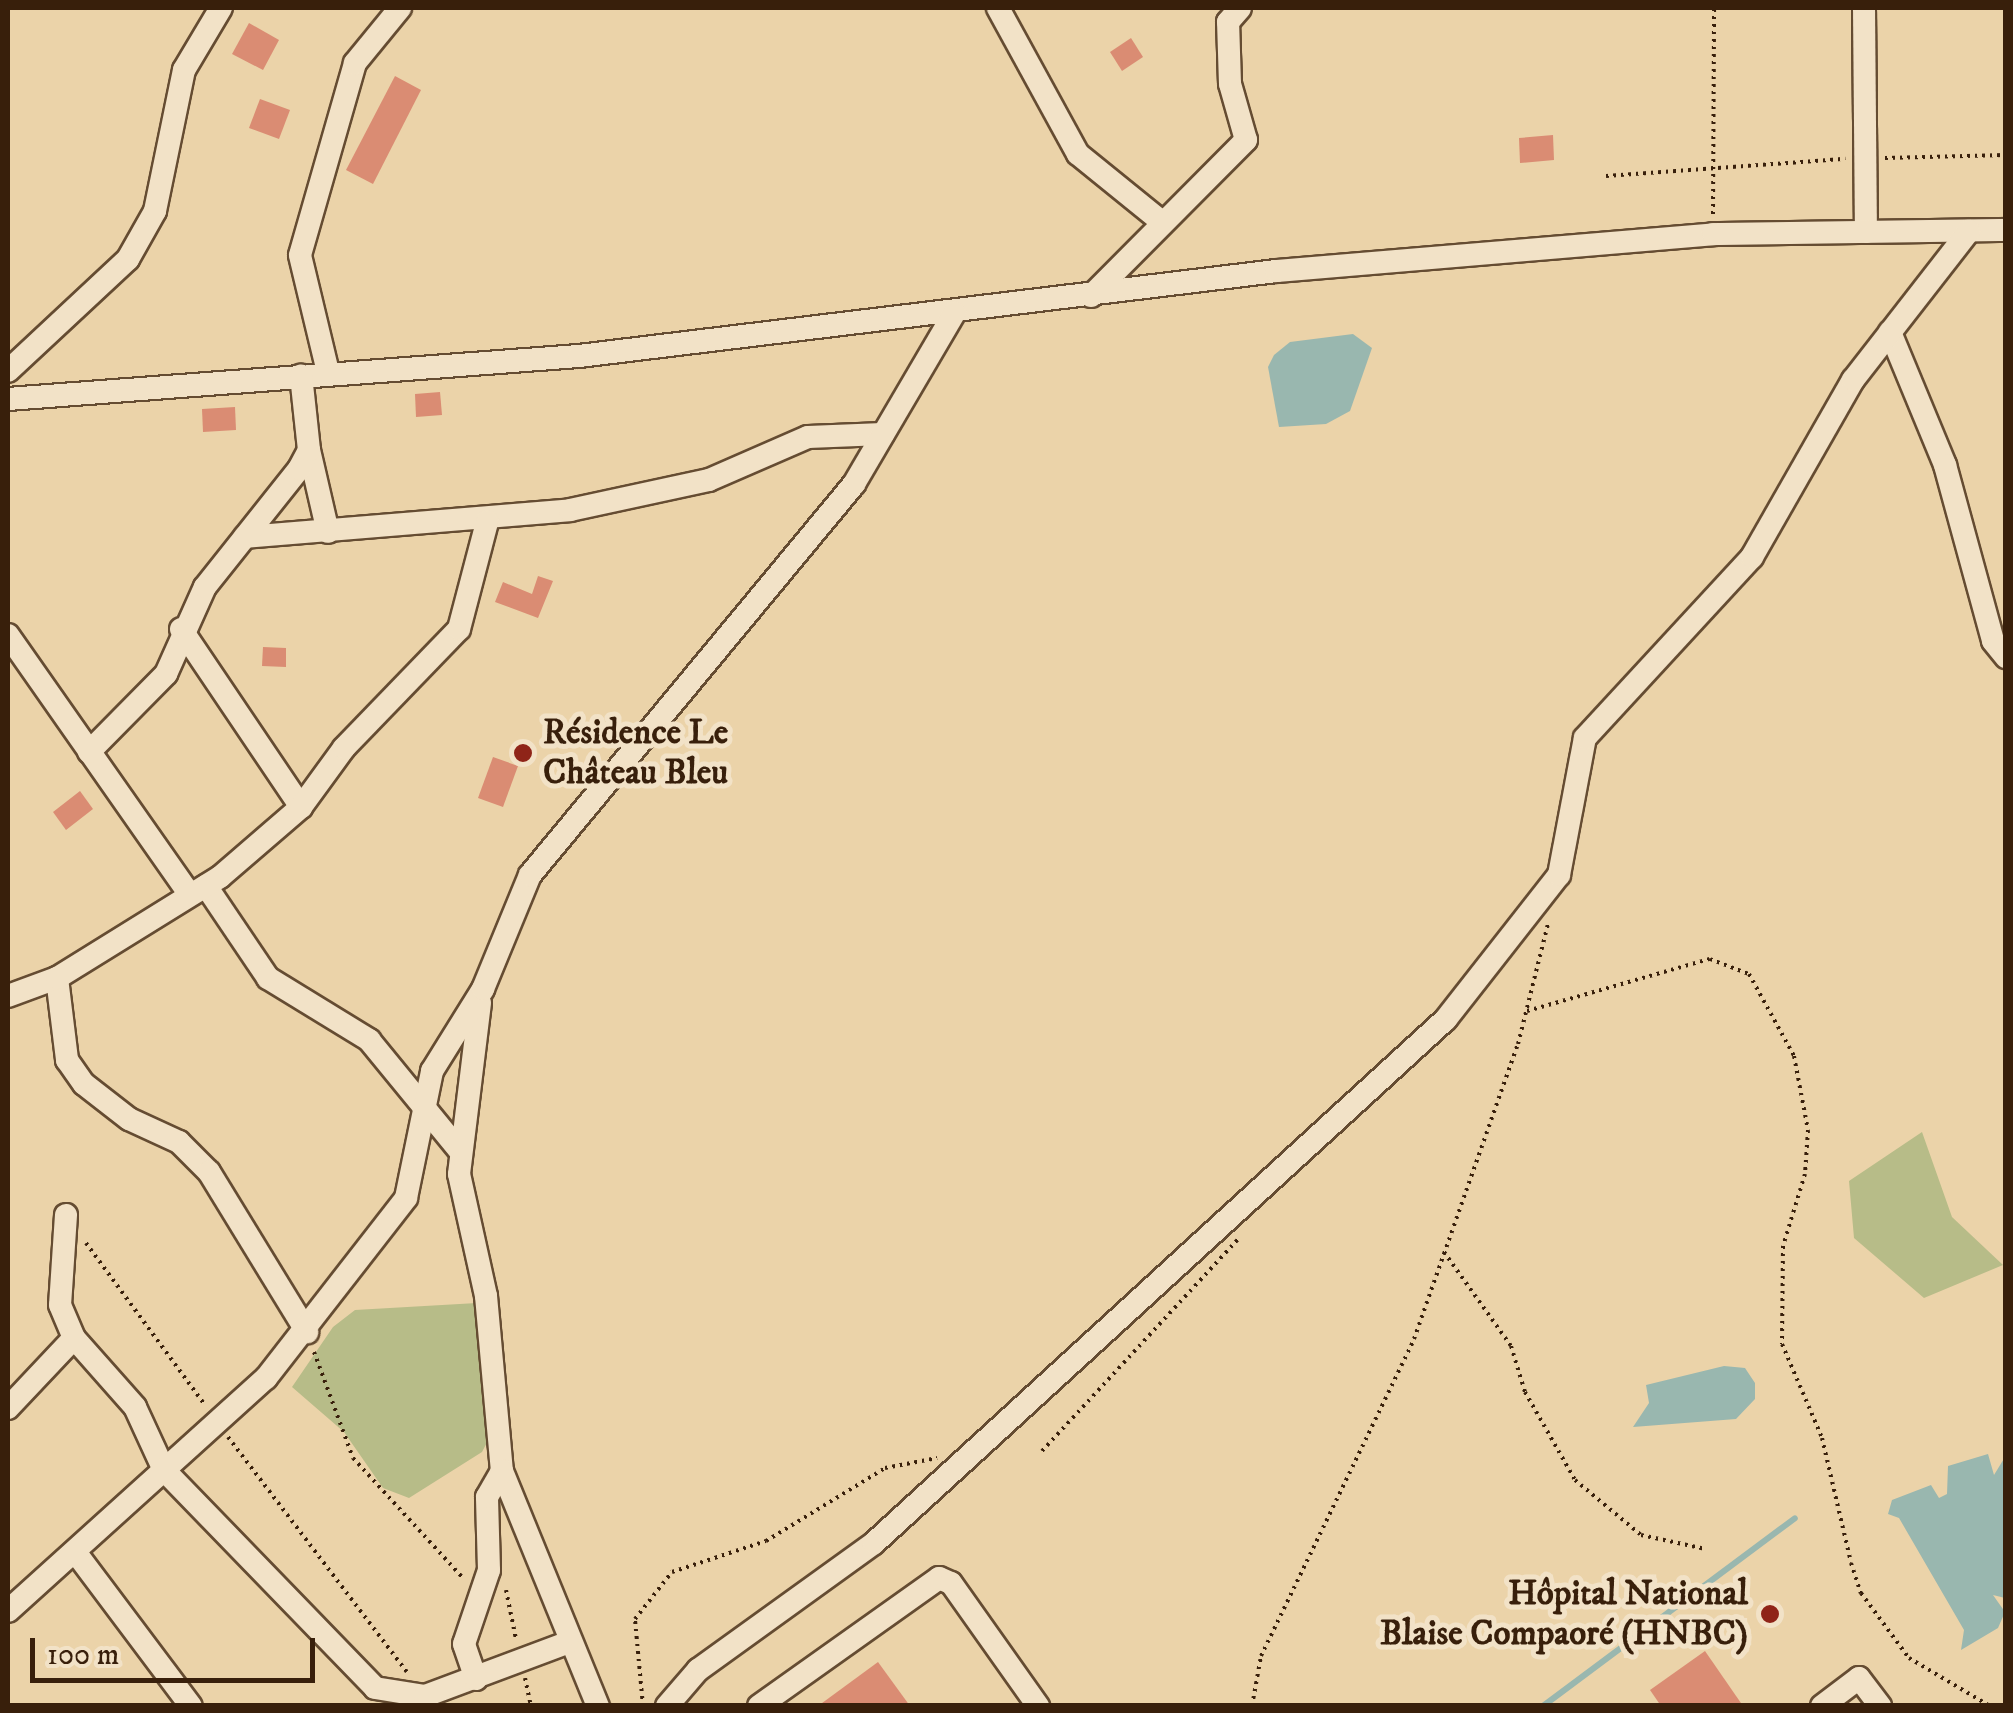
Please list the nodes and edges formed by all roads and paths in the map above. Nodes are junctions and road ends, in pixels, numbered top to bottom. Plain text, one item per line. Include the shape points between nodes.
1 (221, 8) edge
2 (400, 8) edge
3 (998, 8) edge
4 (1240, 8) edge
5 (1714, 8) edge
6 (1864, 8) edge
7 (2006, 155) edge
8 (1866, 159) junction
9 (1713, 164) junction
10 (1606, 176) dead end
11 (1162, 222) junction
12 (1970, 230) junction
13 (2006, 230) edge
14 (1866, 232) junction
15 (1713, 234) junction
16 (1091, 296) junction
17 (955, 312) junction
18 (1890, 332) junction
19 (8, 371) edge
20 (328, 372) junction
21 (301, 375) junction
22 (8, 399) edge
23 (883, 434) junction
24 (309, 450) junction
25 (487, 522) junction
26 (328, 532) junction
27 (245, 538) junction
28 (181, 629) junction
29 (8, 635) edge
30 (2006, 657) edge
31 (88, 752) junction
32 (300, 807) junction
33 (198, 891) junction
34 (1551, 911) dead end
35 (56, 978) junction
36 (483, 988) junction
37 (8, 996) edge
38 (1527, 1012) junction
39 (425, 1106) junction
40 (459, 1150) junction
41 (66, 1216) joint
42 (1245, 1230) dead end
43 (1444, 1252) junction
44 (308, 1332) junction
45 (74, 1338) junction
46 (8, 1408) edge
47 (217, 1422) junction
48 (151, 1434) junction
49 (189, 1448) junction
50 (1042, 1451) dead end
51 (962, 1456) junction
52 (164, 1470) junction
53 (502, 1471) junction
54 (1705, 1550) dead end
55 (76, 1552) junction
56 (502, 1570) dead end
57 (483, 1600) junction
58 (8, 1612) edge
59 (567, 1643) junction
60 (521, 1661) junction
61 (476, 1679) junction
62 (428, 1701) edge
63 (190, 1706) edge
64 (531, 1706) edge
65 (598, 1706) edge
66 (643, 1706) edge
67 (667, 1706) edge
68 (759, 1706) edge
69 (1038, 1706) edge
70 (1252, 1706) edge
71 (1822, 1706) edge
72 (1880, 1706) edge
73 (1990, 1706) edge

1 - 19 street via 184,70 155,211 128,259
2 - 20 street via 355,62 300,254
3 - 11 street via 1078,154
4 - 11 street via 1228,22 1230,84 1246,140
5 - 9 path
6 - 8 street
7 - 8 path
8 - 9 path
8 - 14 street
9 - 10 path
9 - 15 path
11 - 16 street
12 - 13 street
12 - 14 street
12 - 18 street
14 - 15 street
15 - 16 street via 1276,271
16 - 17 street
17 - 20 street via 579,356
17 - 23 street
18 - 30 street via 1945,465 1993,641
18 - 51 street via 1819,435 1752,557 1585,738 1559,875 1518,934 1446,1019 1258,1196
20 - 21 street
21 - 22 street
21 - 24 street
23 - 25 street via 808,436 709,480
23 - 36 street via 854,484 530,876
24 - 26 street
24 - 27 street
25 - 26 street
25 - 32 street via 459,629 344,748
26 - 27 street
27 - 28 street
28 - 31 street via 166,674
28 - 32 street
29 - 31 street
31 - 33 street
32 - 33 street
33 - 35 street
33 - 39 street via 268,978 369,1040
34 - 38 path
35 - 37 street
35 - 44 street via 67,1060 84,1084 129,1119 178,1142 209,1172
36 - 39 street via 432,1071
36 - 40 street
38 - 43 path
38 - 73 path via 1710,960 1749,974 1794,1056 1808,1130 1805,1174 1783,1246 1782,1344 1822,1438 1861,1593 1909,1658
39 - 40 street
39 - 44 street via 406,1198
40 - 53 street via 486,1296
41 - 45 street via 60,1305
41 - 47 path
42 - 50 path
43 - 54 path via 1511,1346 1525,1392 1575,1480 1641,1534
43 - 70 path via 1414,1339 1261,1656
44 - 47 street
44 - 57 path via 353,1458
45 - 46 street
45 - 48 street
47 - 49 street
47 - 62 path
48 - 49 street
48 - 52 street
49 - 52 street
51 - 66 path via 884,1468 766,1541 672,1572 635,1619
51 - 67 street via 874,1543 726,1648
52 - 55 street
52 - 62 street via 375,1688
53 - 57 street via 487,1497
53 - 59 street
55 - 58 street
55 - 63 street
56 - 60 path
57 - 61 street via 464,1644
59 - 60 street
59 - 65 street
60 - 61 street
60 - 64 path
61 - 62 street
68 - 69 street via 939,1578 951,1583
71 - 72 street via 1859,1678

